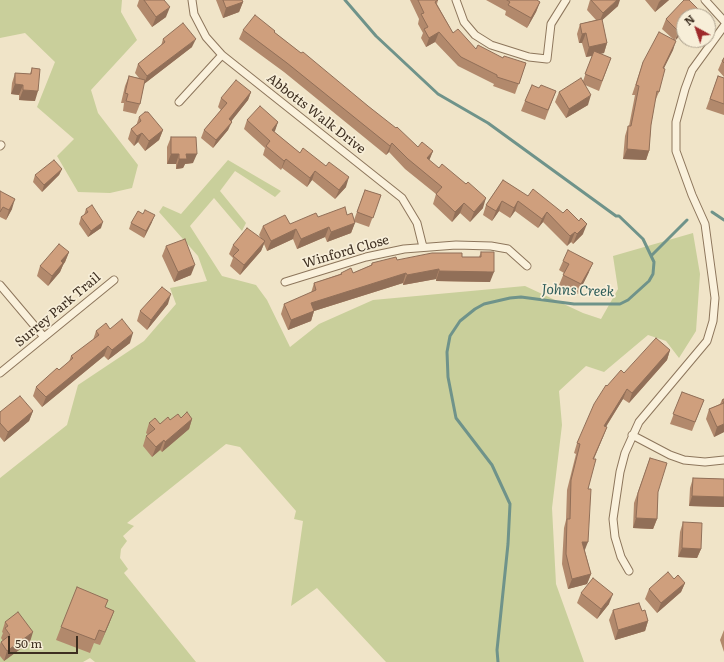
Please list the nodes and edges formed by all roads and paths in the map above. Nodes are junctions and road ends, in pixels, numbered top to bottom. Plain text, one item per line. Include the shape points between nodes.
1 (192, 0) edge
2 (456, 0) edge
3 (566, 0) edge
4 (705, 0) edge
5 (724, 20) edge
6 (724, 26) edge
7 (222, 55) junction
8 (179, 102) dead end
9 (423, 247) junction
10 (528, 266) dead end
11 (114, 280) dead end
12 (285, 282) dead end
13 (0, 285) edge
14 (44, 337) junction
15 (0, 373) edge
16 (632, 435) junction
17 (724, 460) edge
18 (629, 571) dead end

1 - 7 street, Abbotts Walk Drive via 194,14 206,37
2 - 3 street via 464,22 475,35 491,45 529,57 547,59 551,24
4 - 5 street
6 - 16 street via 692,70 676,122 676,152 705,224 715,298 713,321 707,341 639,422
7 - 8 street
7 - 9 street, Abbotts Walk Drive via 402,198 417,224
9 - 10 street, Winford Close via 456,245 508,249
9 - 12 street, Winford Close via 366,257
11 - 14 street, Surrey Park Trail
13 - 14 street
14 - 15 street, Surrey Park Trail
16 - 17 street via 684,460
16 - 18 street via 620,472 613,519 621,557

